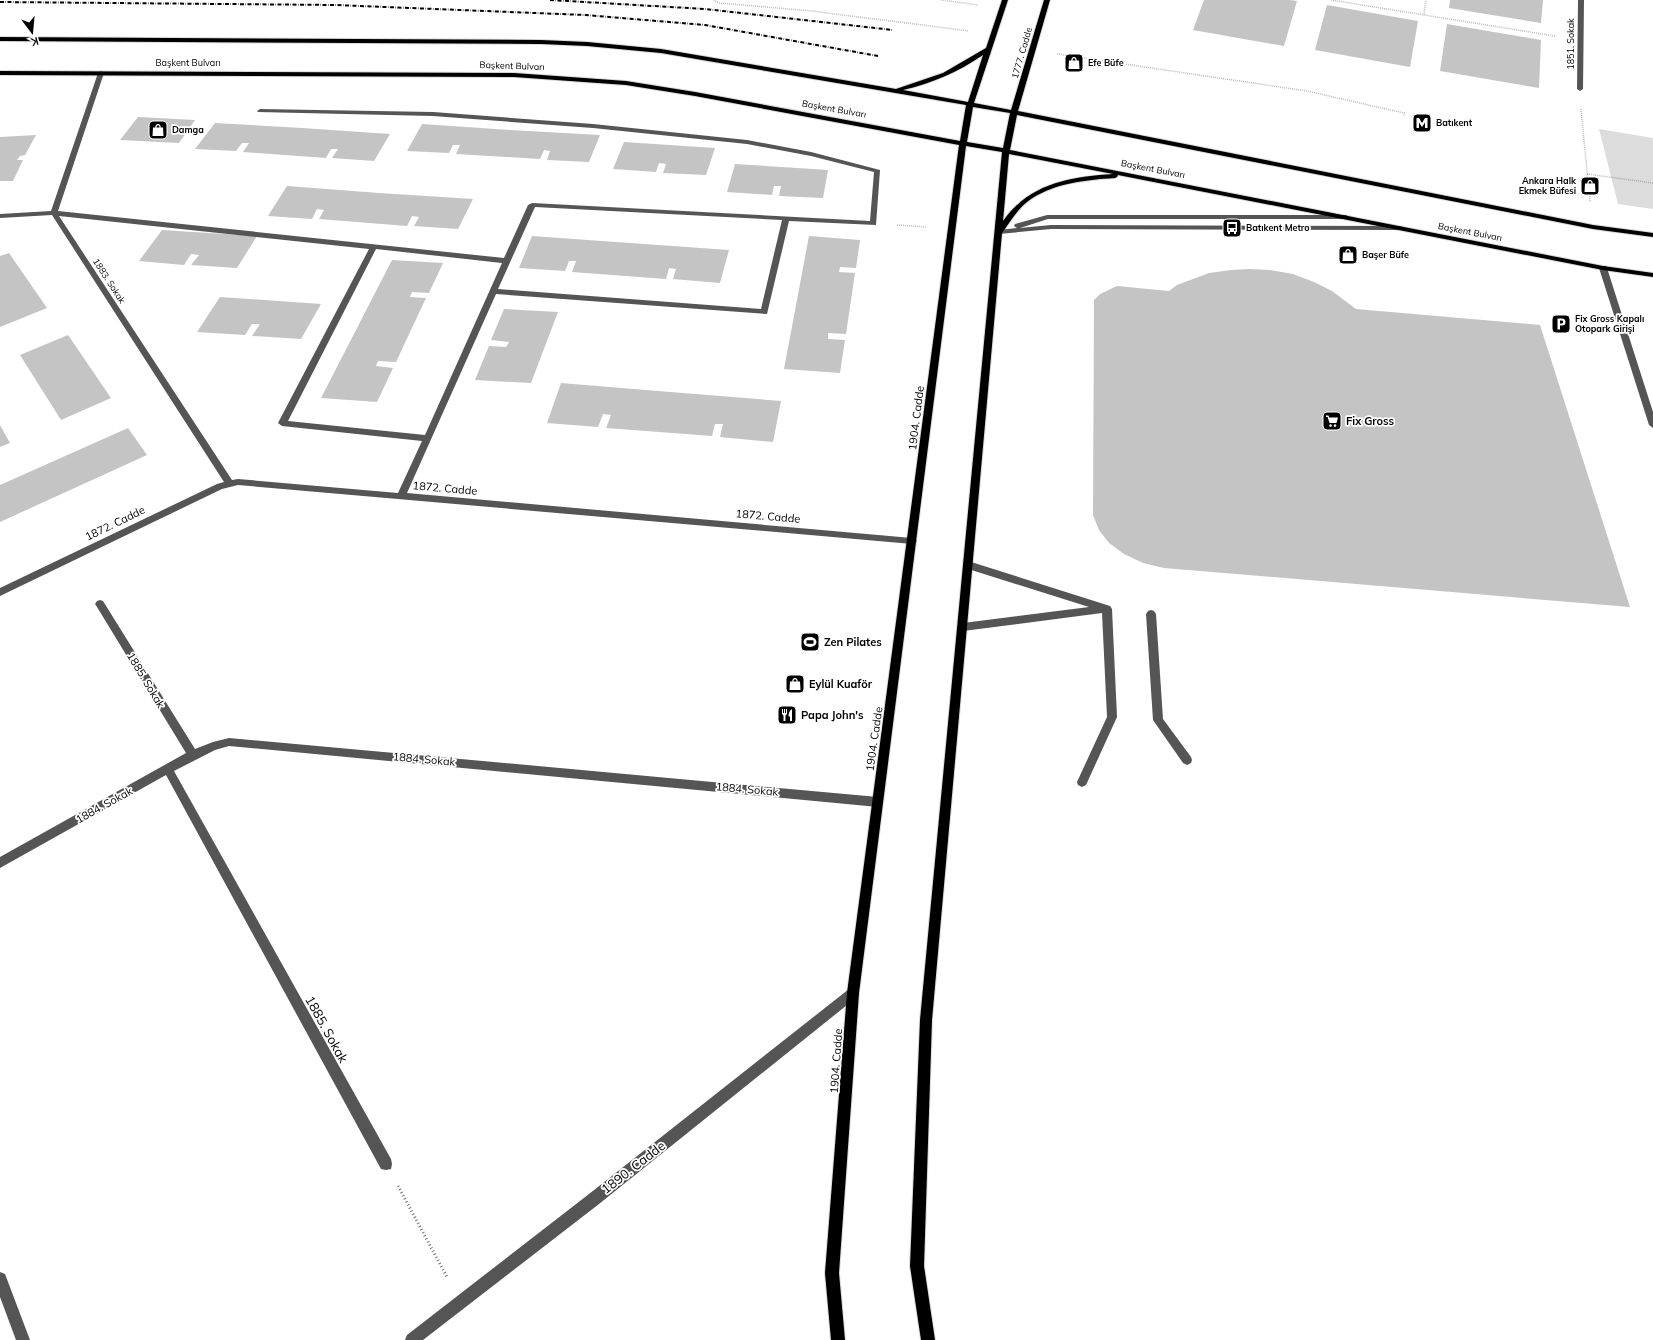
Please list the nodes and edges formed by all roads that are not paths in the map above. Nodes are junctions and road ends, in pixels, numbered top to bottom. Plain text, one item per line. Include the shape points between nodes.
1 (1005, 0) edge
2 (1047, 0) edge
3 (1581, 0) edge
4 (0, 39) edge
5 (987, 50) junction
6 (0, 73) edge
7 (101, 73) junction
8 (1580, 89) dead end
9 (893, 90) junction
10 (970, 104) junction
11 (260, 111) dead end
12 (1014, 112) junction
13 (963, 143) junction
14 (1006, 151) junction
15 (1130, 175) junction
16 (54, 213) junction
17 (0, 216) edge
18 (1346, 217) junction
19 (786, 218) junction
20 (1400, 228) junction
21 (999, 232) junction
22 (1653, 235) edge
23 (374, 247) junction
24 (507, 261) junction
25 (1603, 268) junction
26 (1653, 275) edge
27 (493, 292) junction
28 (1653, 425) edge
29 (427, 438) junction
30 (229, 483) junction
31 (401, 497) junction
32 (912, 541) junction
33 (968, 565) junction
34 (0, 592) edge
35 (100, 604) dead end
36 (1107, 609) junction
37 (1151, 614) dead end
38 (963, 627) junction
39 (193, 755) junction
40 (1186, 760) dead end
41 (168, 769) junction
42 (1082, 782) dead end
43 (878, 802) junction
44 (0, 863) edge
45 (853, 993) junction
46 (386, 1164) road end
47 (0, 1279) edge
48 (23, 1340) edge
49 (412, 1340) edge
50 (838, 1340) edge
51 (928, 1340) edge

1 - 5 main road
2 - 12 main road, 1777. Cadde
3 - 8 street, 1851. Sokak
4 - 9 main road via 487,41 587,44 690,55
5 - 9 main road via 932,81
5 - 10 main road
6 - 7 main road, Başkent Bulvarı
7 - 13 main road, Başkent Bulvarı via 514,75 594,80 659,88
7 - 16 street
9 - 10 main road
10 - 12 main road
10 - 13 main road, 1904. Cadde
11 - 19 street via 440,115 593,126 747,142 811,154 878,171 873,223
12 - 14 main road, 1777. Cadde
12 - 22 main road via 1593,227
13 - 14 main road, Başkent Bulvarı
13 - 32 main road, 1904. Cadde
14 - 15 main road, Başkent Bulvarı
14 - 21 main road
15 - 18 main road, Başkent Bulvarı
15 - 21 main road via 1086,179 1043,189 1026,199
16 - 17 street
16 - 23 street
16 - 30 street, 1883. Sokak
18 - 20 main road, Başkent Bulvarı
18 - 21 street via 1047,217
19 - 24 street via 532,205
19 - 27 street via 764,312
20 - 21 street via 1051,227
20 - 25 main road, Başkent Bulvarı
21 - 33 main road
23 - 24 street
23 - 29 street via 282,424
24 - 27 street
25 - 26 main road, Başkent Bulvarı
25 - 28 street
27 - 29 street
29 - 31 street
30 - 31 street, 1872. Cadde
30 - 34 street, 1872. Cadde
31 - 32 street, 1872. Cadde
32 - 43 main road, 1904. Cadde
33 - 36 street
33 - 38 main road
35 - 39 street, 1885. Sokak
36 - 38 street
36 - 42 street via 1112,717
37 - 40 street via 1158,720
38 - 51 main road via 926,1020 917,1266
39 - 41 street, 1884. Sokak
39 - 43 street, 1884. Sokak via 217,745 238,742
41 - 44 street, 1884. Sokak
41 - 46 street, 1885. Sokak
43 - 45 main road, 1904. Cadde
45 - 49 street, 1890. Cadde
45 - 50 main road, 1904. Cadde via 832,1273
47 - 48 street

